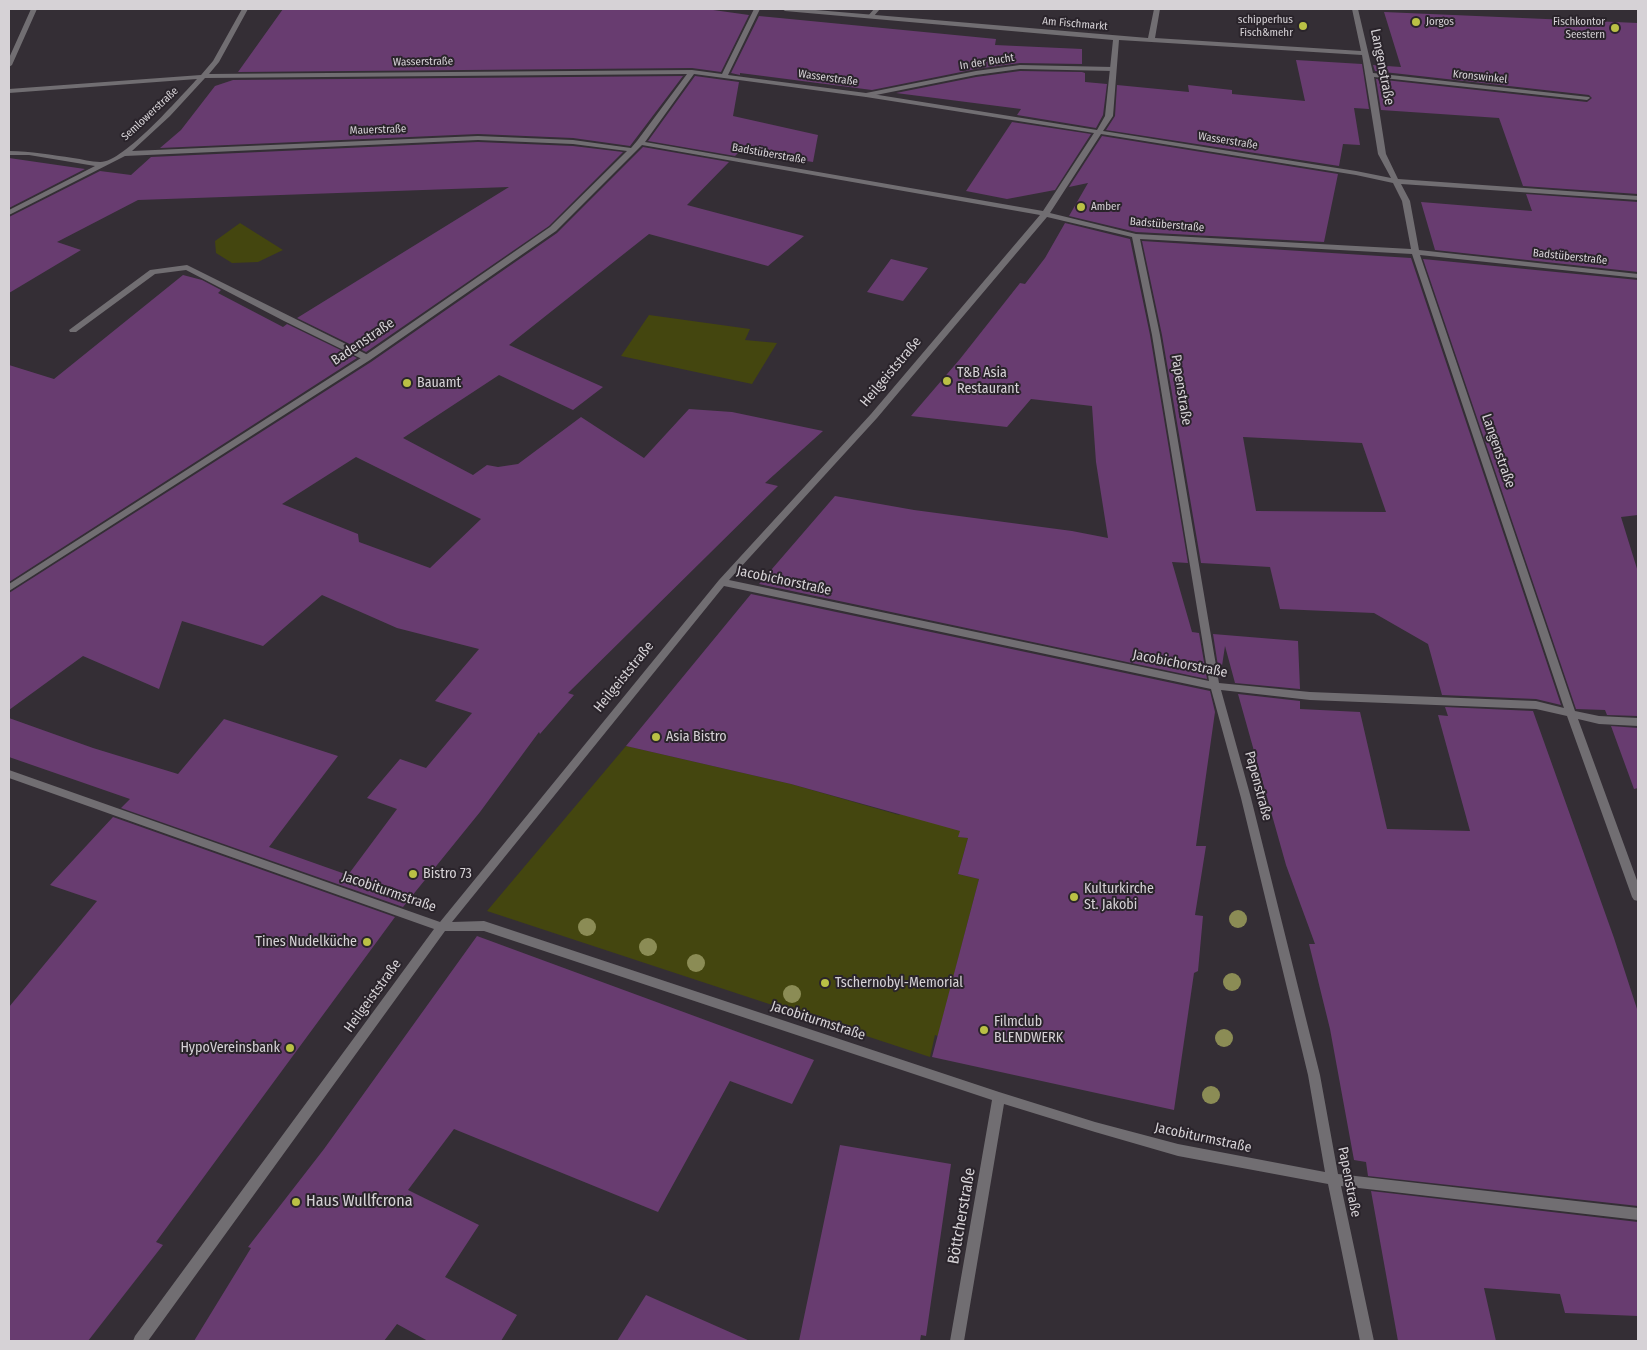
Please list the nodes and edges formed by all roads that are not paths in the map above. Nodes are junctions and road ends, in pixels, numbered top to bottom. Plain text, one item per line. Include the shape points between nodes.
1 (34, 9) edge
2 (245, 9) edge
3 (757, 9) edge
4 (785, 9) edge
5 (877, 9) edge
6 (1157, 9) edge
7 (1355, 9) edge
8 (871, 16) junction
9 (1116, 38) junction
10 (1151, 40) junction
11 (1365, 53) junction
12 (9, 65) edge
13 (1114, 69) junction
14 (692, 72) junction
15 (1370, 75) junction
16 (204, 76) junction
17 (724, 76) junction
18 (9, 92) edge
19 (866, 95) junction
20 (1587, 98) dead end
21 (1100, 132) junction
22 (640, 142) junction
23 (633, 150) junction
24 (9, 153) edge
25 (124, 154) junction
26 (102, 165) junction
27 (1395, 181) junction
28 (1638, 198) edge
29 (9, 213) edge
30 (1045, 214) junction
31 (1136, 236) junction
32 (1415, 252) junction
33 (1638, 276) edge
34 (73, 330) dead end
35 (367, 358) junction
36 (722, 582) junction
37 (9, 588) edge
38 (1215, 686) junction
39 (1571, 714) junction
40 (1638, 722) edge
41 (9, 774) edge
42 (1638, 897) edge
43 (442, 927) junction
44 (999, 1097) junction
45 (1333, 1179) junction
46 (1638, 1214) edge
47 (140, 1341) edge
48 (957, 1341) edge
49 (1367, 1341) edge

1 - 12 street
2 - 16 street, Semlowerstraße via 216,62
3 - 17 street
4 - 8 street, Am Fischmarkt
5 - 8 street
6 - 10 street
7 - 11 street, Langenstraße
8 - 9 street, Am Fischmarkt
9 - 10 street, Am Fischmarkt
9 - 13 street, Heilgeiststraße
10 - 11 street, Am Fischmarkt
11 - 15 street, Langenstraße
13 - 19 street, In der Bucht via 1020,67
13 - 21 street, Heilgeiststraße via 1109,116
14 - 16 street, Wasserstraße
14 - 17 street, Wasserstraße
14 - 22 street, Badenstraße
15 - 20 street, Kronswinkel
15 - 27 street, Langenstraße via 1382,154
16 - 18 street, Wasserstraße
16 - 25 street, Semlowerstraße via 168,115
17 - 19 street, Wasserstraße
19 - 21 street, Wasserstraße
21 - 27 street, Wasserstraße
21 - 30 street, Heilgeiststraße
22 - 23 street, Badenstraße
22 - 30 street, Badstüberstraße
23 - 25 street, Mauerstraße via 566,142 478,138
23 - 35 street, Badenstraße via 553,228
24 - 26 street via 29,153
25 - 26 street, Semlowerstraße
26 - 29 street, Semlowerstraße
27 - 28 street, Wasserstraße
27 - 32 street, Langenstraße via 1406,201
30 - 31 street, Badstüberstraße
30 - 36 street, Heilgeiststraße via 874,416
31 - 32 street, Badstüberstraße
31 - 38 street, Papenstraße via 1156,335
32 - 33 street, Badstüberstraße
32 - 39 street, Langenstraße
34 - 35 street via 153,272 187,267
35 - 37 street, Badenstraße
36 - 38 street, Jacobichorstraße
36 - 43 street, Heilgeiststraße
38 - 39 street, Jacobichorstraße via 1310,696 1536,705
38 - 45 street, Papenstraße via 1314,1075
39 - 40 street, Jacobichorstraße via 1599,720
39 - 42 street, Langenstraße
41 - 43 street, Jacobiturmstraße
43 - 44 street, Jacobiturmstraße via 484,926
43 - 47 street, Heilgeiststraße
44 - 45 street, Jacobiturmstraße via 1178,1150
44 - 48 street, Böttcherstraße
45 - 46 street, Jacobiturmstraße
45 - 49 street, Papenstraße

